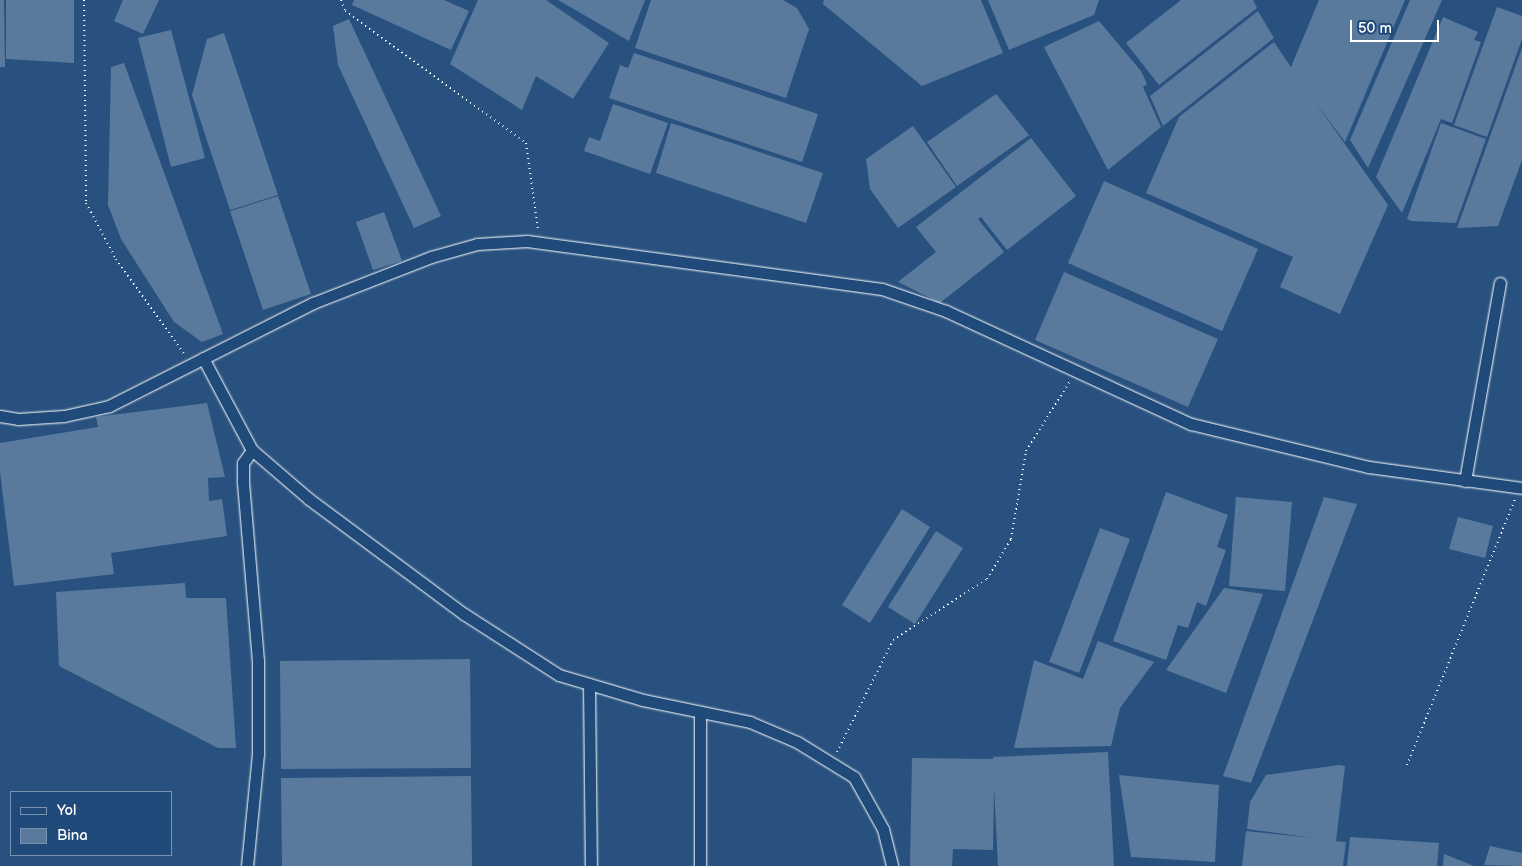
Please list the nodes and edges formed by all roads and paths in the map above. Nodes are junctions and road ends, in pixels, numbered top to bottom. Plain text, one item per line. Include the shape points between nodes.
1 (84, 0) edge
2 (341, 0) edge
3 (540, 243) junction
4 (1500, 282) dead end
5 (203, 358) junction
6 (191, 364) junction
7 (1076, 371) junction
8 (0, 416) edge
9 (252, 450) junction
10 (1465, 481) junction
11 (1521, 488) edge
12 (590, 684) junction
13 (700, 712) junction
14 (831, 763) junction
15 (1407, 765) dead end
16 (247, 866) edge
17 (591, 866) edge
18 (700, 866) edge
19 (892, 866) edge

1 - 6 path via 86,203 116,260
2 - 3 path via 345,11 526,143
3 - 5 street via 477,244 431,257 314,303
3 - 7 street via 882,289 946,311
4 - 10 street
5 - 6 street
5 - 9 street
6 - 8 street via 109,406 64,416 18,419
7 - 10 street via 1191,424 1369,467
7 - 14 path via 1026,451 1010,539 986,579 893,640
9 - 12 street via 309,500 464,614 559,675
9 - 16 street via 243,463 243,481 258,661 258,753
10 - 11 street
11 - 15 path
12 - 13 street
12 - 17 street
13 - 14 street via 750,722 797,742
13 - 18 street
14 - 19 street via 854,776 884,829

